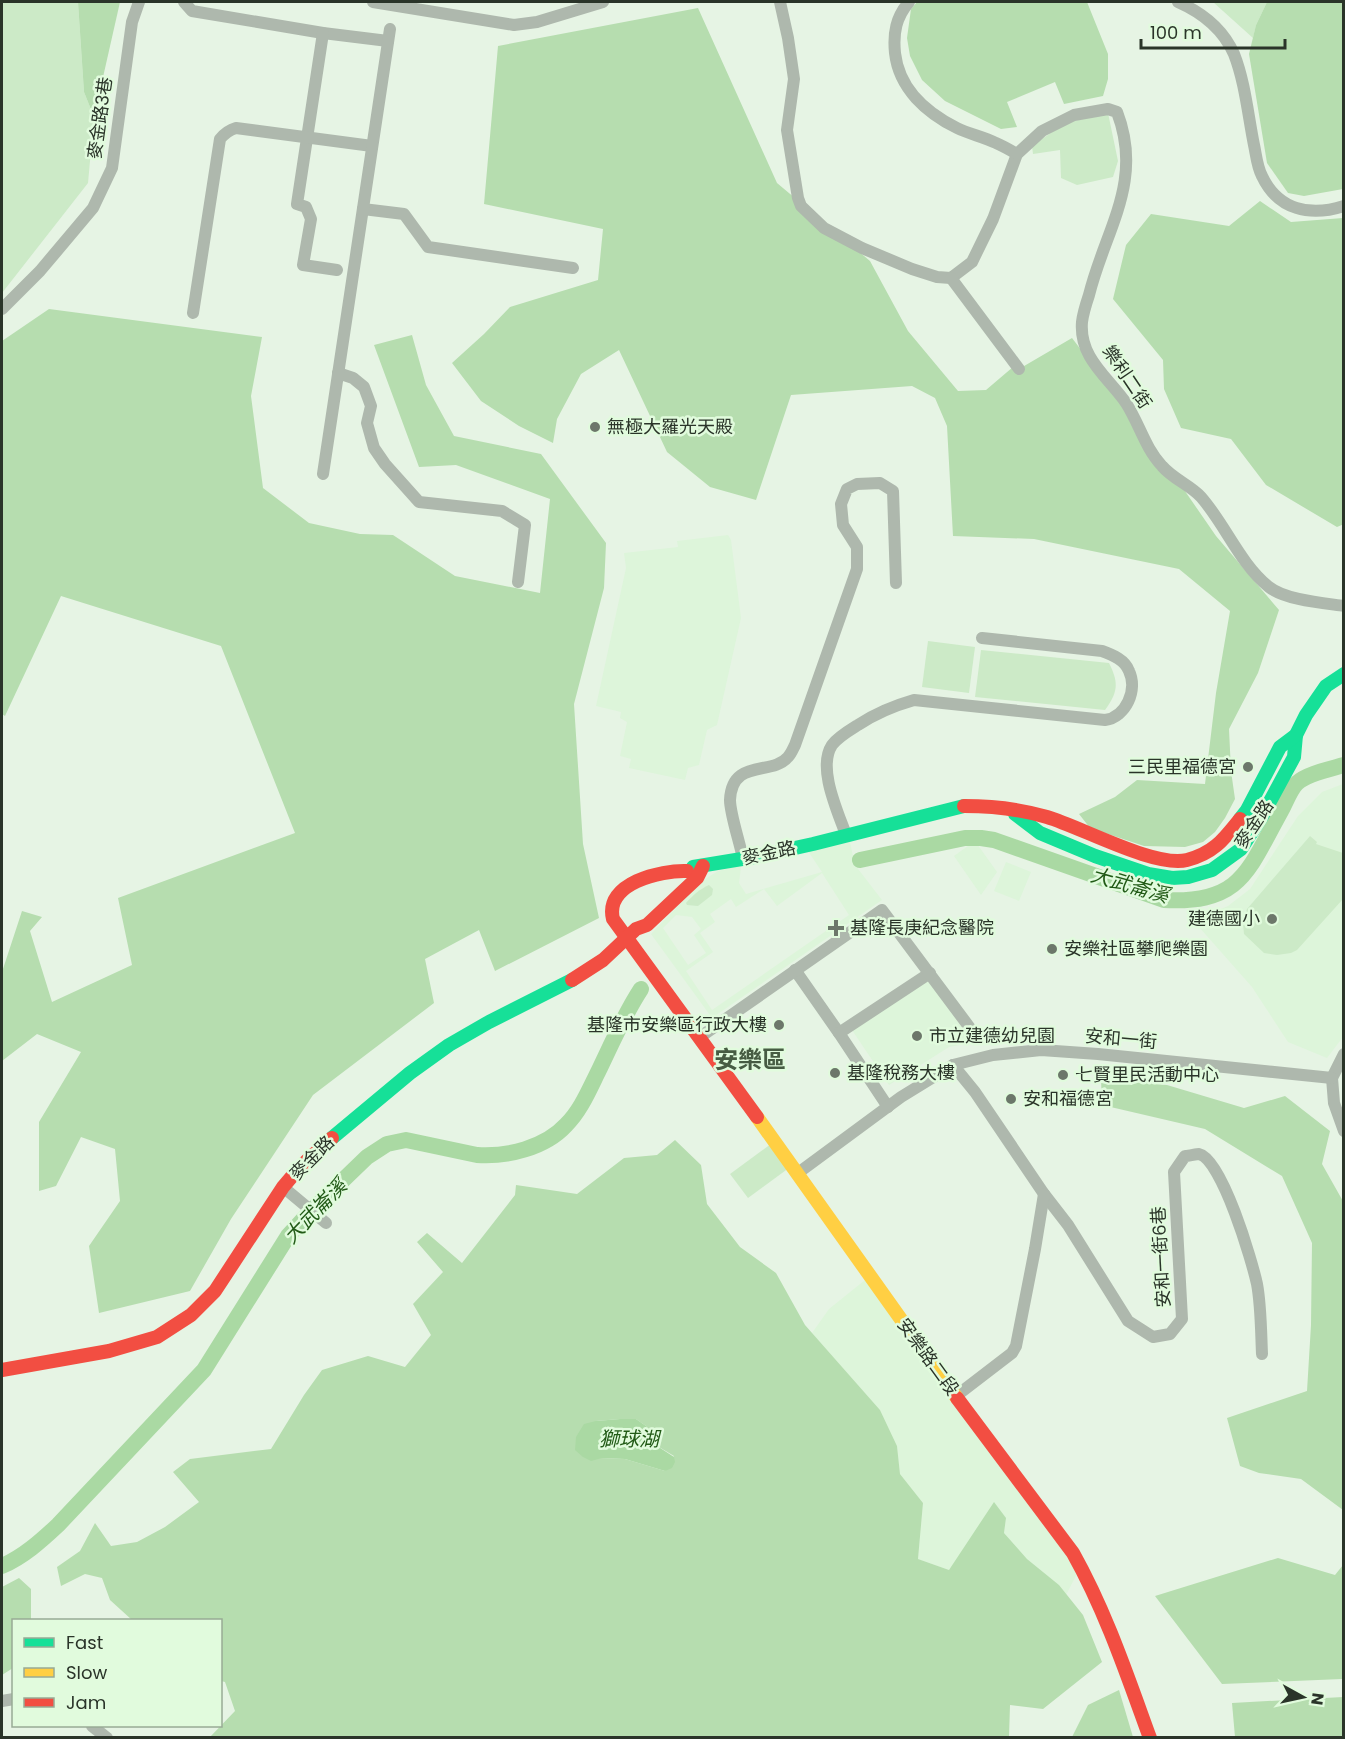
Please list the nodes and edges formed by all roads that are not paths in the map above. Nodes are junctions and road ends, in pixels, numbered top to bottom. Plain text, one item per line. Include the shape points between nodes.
1 (139, 2) edge
2 (184, 2) edge
3 (373, 2) edge
4 (603, 2) edge
5 (780, 2) edge
6 (909, 2) edge
7 (1178, 2) edge
8 (323, 33) junction
9 (308, 136) junction
10 (372, 146) junction
11 (1017, 154) junction
12 (1344, 206) edge
13 (363, 209) junction
14 (573, 268) dead end
15 (337, 270) dead end
16 (951, 278) junction
17 (2, 309) edge
18 (193, 313) dead end
19 (1019, 369) dead end
20 (338, 373) junction
21 (323, 474) dead end
22 (518, 582) dead end
23 (896, 583) dead end
24 (1344, 606) edge
25 (982, 638) dead end
26 (1344, 674) edge
27 (1296, 735) junction
28 (1010, 811) junction
29 (846, 835) junction
30 (1101, 839) junction
31 (1095, 856) junction
32 (743, 859) junction
33 (703, 866) junction
34 (687, 871) junction
35 (636, 929) junction
36 (626, 939) junction
37 (795, 970) junction
38 (930, 973) junction
39 (970, 1028) dead end
40 (839, 1033) junction
41 (700, 1038) junction
42 (1344, 1054) edge
43 (953, 1065) junction
44 (1332, 1078) junction
45 (888, 1107) junction
46 (1344, 1131) edge
47 (798, 1173) junction
48 (283, 1187) junction
49 (1044, 1194) junction
50 (326, 1223) dead end
51 (1262, 1354) dead end
52 (2, 1370) edge
53 (956, 1396) junction
54 (94, 1727) edge
55 (107, 1737) edge
56 (1150, 1737) edge

1 - 17 street, 麥金路3巷 via 132,22 112,168 93,208 40,272
2 - 8 street via 192,11
3 - 4 street via 514,25
5 - 16 street via 794,79 787,130 801,206 824,228 862,248 912,269
6 - 11 street via 893,36 896,63 907,88 926,108 957,128
7 - 12 street via 1198,11 1223,35 1234,55 1261,175 1271,191 1287,205 1307,211
8 - 9 street
8 - 10 street via 389,35
9 - 10 street
9 - 15 street via 297,204 306,207 311,219 303,265
9 - 18 street via 236,128 220,139
10 - 13 street
11 - 16 street via 972,262
11 - 24 street, 樂利二街 via 1041,131 1074,115 1108,109 1117,112 1127,166 1125,186 1082,322 1084,344 1092,363 1126,404 1163,468 1200,496 1253,571 1271,589 1303,600
13 - 14 street via 404,214 428,247
13 - 20 street
16 - 19 street
20 - 21 street
20 - 22 street via 364,387 374,448 419,502 502,511 525,525
23 - 32 street via 893,491 880,483 857,484 847,489 841,504 843,525 857,547 857,569 795,745 782,762 745,772 732,788 730,802
25 - 29 street via 1113,655 1130,672 1129,700 1120,714 1105,720 914,700 890,707 843,735 829,754 832,799
26 - 27 street, 麥金路 via 1332,680 1316,698
27 - 30 street, 麥金路 via 1280,747 1234,827 1220,844 1203,855 1180,862 1154,858
27 - 31 street, 麥金路 via 1294,757 1261,818 1240,849 1212,870 1172,878
28 - 29 street, 麥金路 via 960,806
28 - 30 street, 麥金路 via 1046,817
28 - 31 street, 麥金路 via 1040,833
29 - 32 street, 麥金路
30 - 31 street
32 - 33 street, 麥金路
33 - 34 street, 麥金路
33 - 35 street, 麥金路 via 697,878 647,925
34 - 35 street, 麥金路 via 638,918
34 - 36 street via 675,869 643,879 618,894 611,912
35 - 36 street, 麥金路
36 - 41 street, 安樂路二段
36 - 48 street, 麥金路 via 576,978 489,1022 410,1073 337,1133
37 - 38 street via 882,910
37 - 40 street
37 - 41 street
38 - 39 street
38 - 40 street
40 - 45 street
41 - 47 street, 安樂路二段
42 - 44 street
43 - 44 street, 安和一街 via 993,1054 1041,1050
43 - 45 street, 安和一街
43 - 49 street, 安和一街6巷
44 - 46 street via 1334,1103
45 - 47 street, 安和一街
47 - 53 street, 安樂路二段
48 - 50 street
48 - 52 street, 麥金路 via 215,1291 191,1315 158,1336 109,1351
49 - 51 street, 安和一街6巷 via 1128,1321 1153,1337 1170,1334 1182,1319 1174,1172 1185,1156 1199,1154 1210,1160 1233,1205 1257,1285
49 - 53 street via 1016,1346
53 - 56 street, 安樂路二段 via 1083,1569
54 - 55 street

